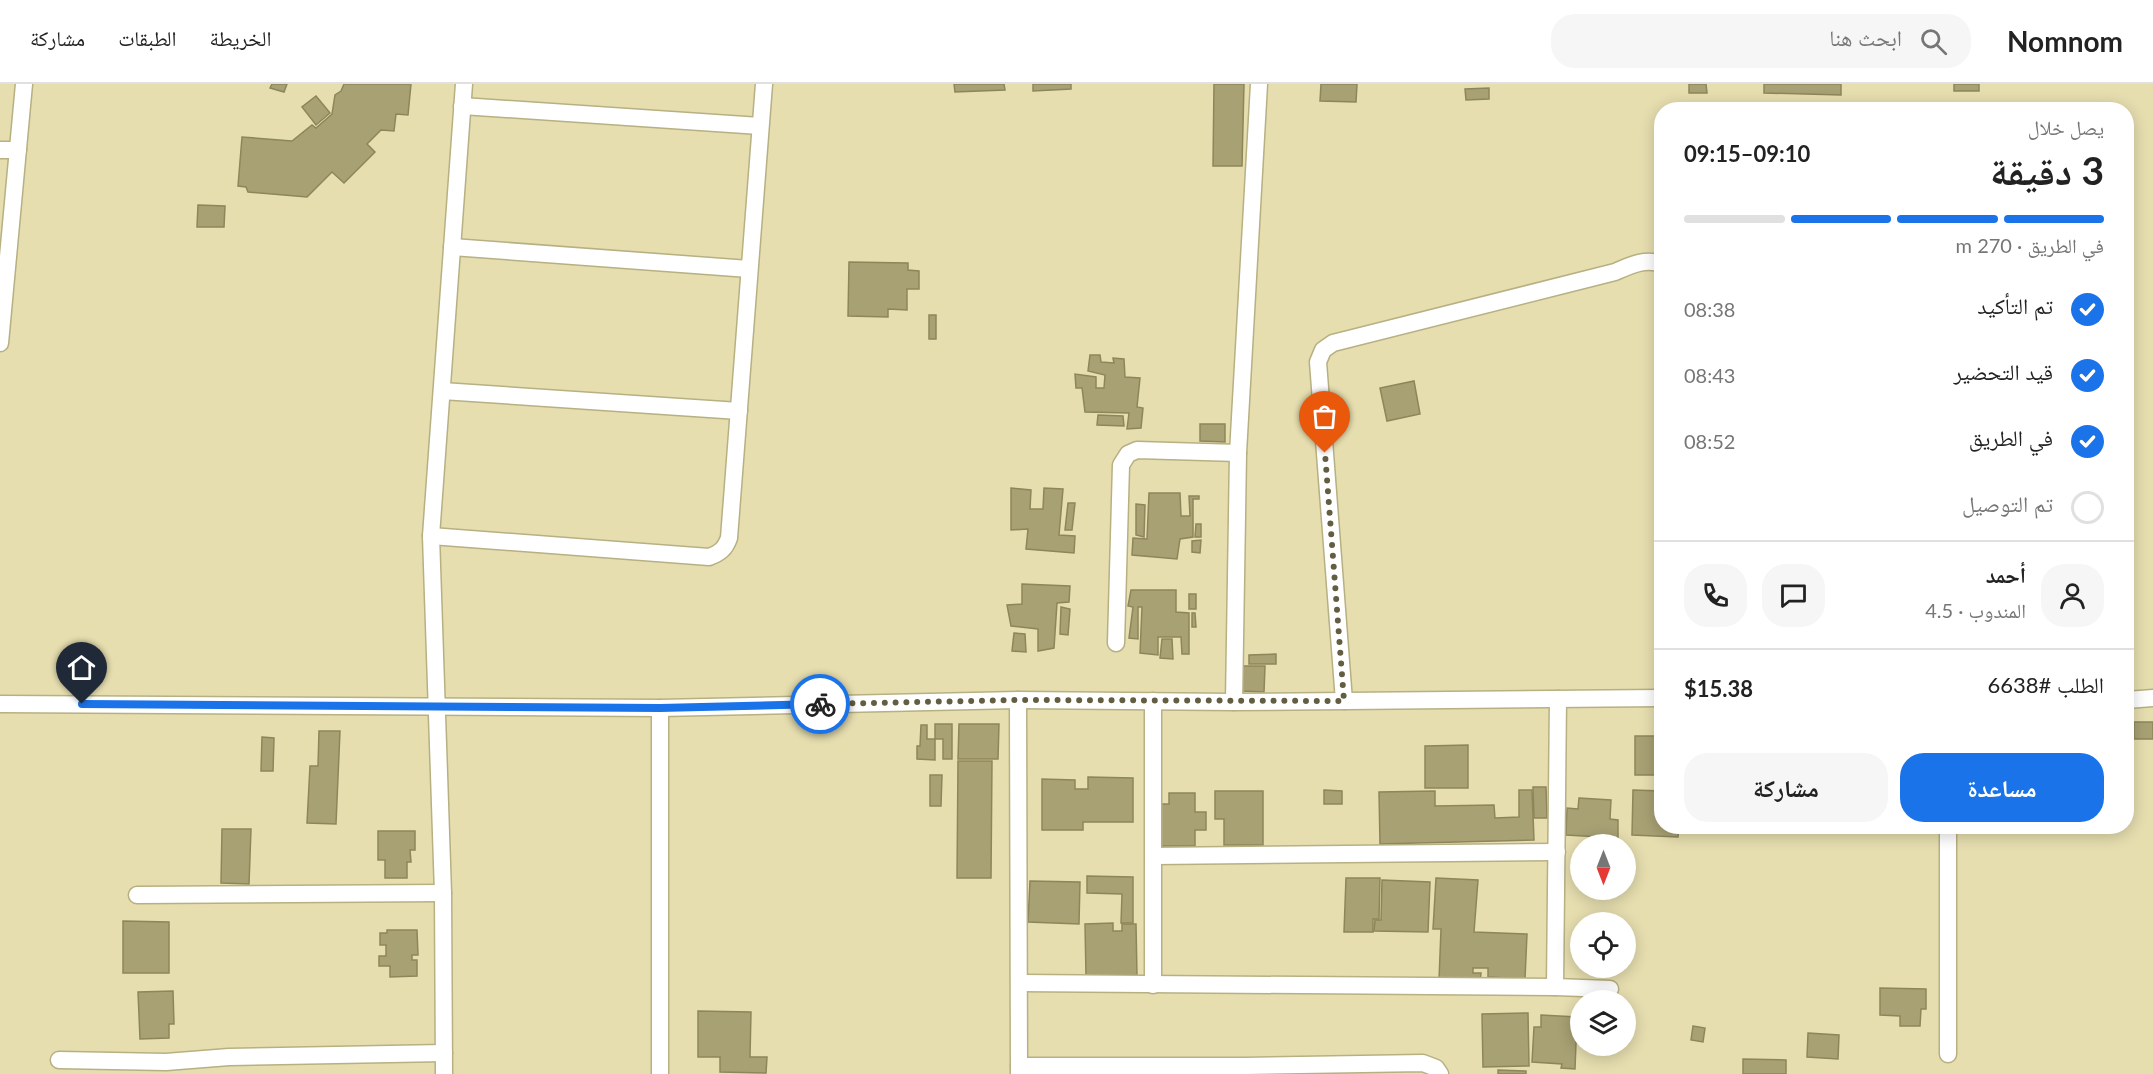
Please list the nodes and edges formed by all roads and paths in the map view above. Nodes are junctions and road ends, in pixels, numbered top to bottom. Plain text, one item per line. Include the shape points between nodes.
1 (24, 84) edge
2 (464, 84) edge
3 (764, 84) edge
4 (1259, 84) edge
5 (462, 106) junction
6 (760, 126) junction
7 (0, 150) edge
8 (18, 150) junction
9 (452, 247) junction
10 (1654, 262) edge
11 (749, 269) junction
12 (2, 290) edge
13 (0, 343) edge
14 (442, 392) junction
15 (738, 411) junction
16 (1238, 453) junction
17 (431, 536) junction
18 (1116, 643) dead end
19 (2153, 698) edge
20 (1558, 699) junction
21 (1654, 699) edge
22 (2134, 699) edge
23 (1018, 700) junction
24 (1153, 701) junction
25 (1344, 701) junction
26 (1234, 702) junction
27 (0, 704) edge
28 (435, 706) junction
29 (660, 708) junction
30 (1948, 834) edge
31 (1557, 852) junction
32 (1154, 855) junction
33 (443, 893) junction
34 (137, 895) dead end
35 (1020, 983) junction
36 (1153, 985) junction
37 (1555, 987) junction
38 (1610, 989) dead end
39 (444, 1053) junction
40 (1948, 1054) dead end
41 (59, 1060) dead end
42 (166, 1068) edge
43 (1019, 1070) edge
44 (444, 1074) edge
45 (660, 1074) edge
46 (1440, 1074) edge

1 - 8 street
2 - 5 street
3 - 6 street
4 - 16 street
5 - 6 street
5 - 9 street
6 - 11 street
7 - 8 street
8 - 12 street
9 - 11 street
9 - 14 street
10 - 25 street via 1635,263 1615,272 1333,343 1323,350 1318,362
11 - 15 street
12 - 13 street
14 - 15 street
14 - 17 street
15 - 17 street via 729,538 719,554 709,557
16 - 18 street via 1137,450 1128,454 1121,465
16 - 26 street
17 - 28 street
19 - 22 street
20 - 21 street
20 - 25 street
20 - 31 street
23 - 24 street
23 - 29 street
23 - 35 street
24 - 26 street
24 - 32 street
25 - 26 street
27 - 28 street
28 - 29 street
28 - 33 street
29 - 45 street
30 - 40 street
31 - 32 street
31 - 37 street
32 - 36 street
33 - 34 street
33 - 39 street
35 - 36 street
35 - 43 street
36 - 37 street
37 - 38 street
39 - 42 street via 229,1057
39 - 44 street
41 - 42 street
43 - 46 street via 1423,1063

